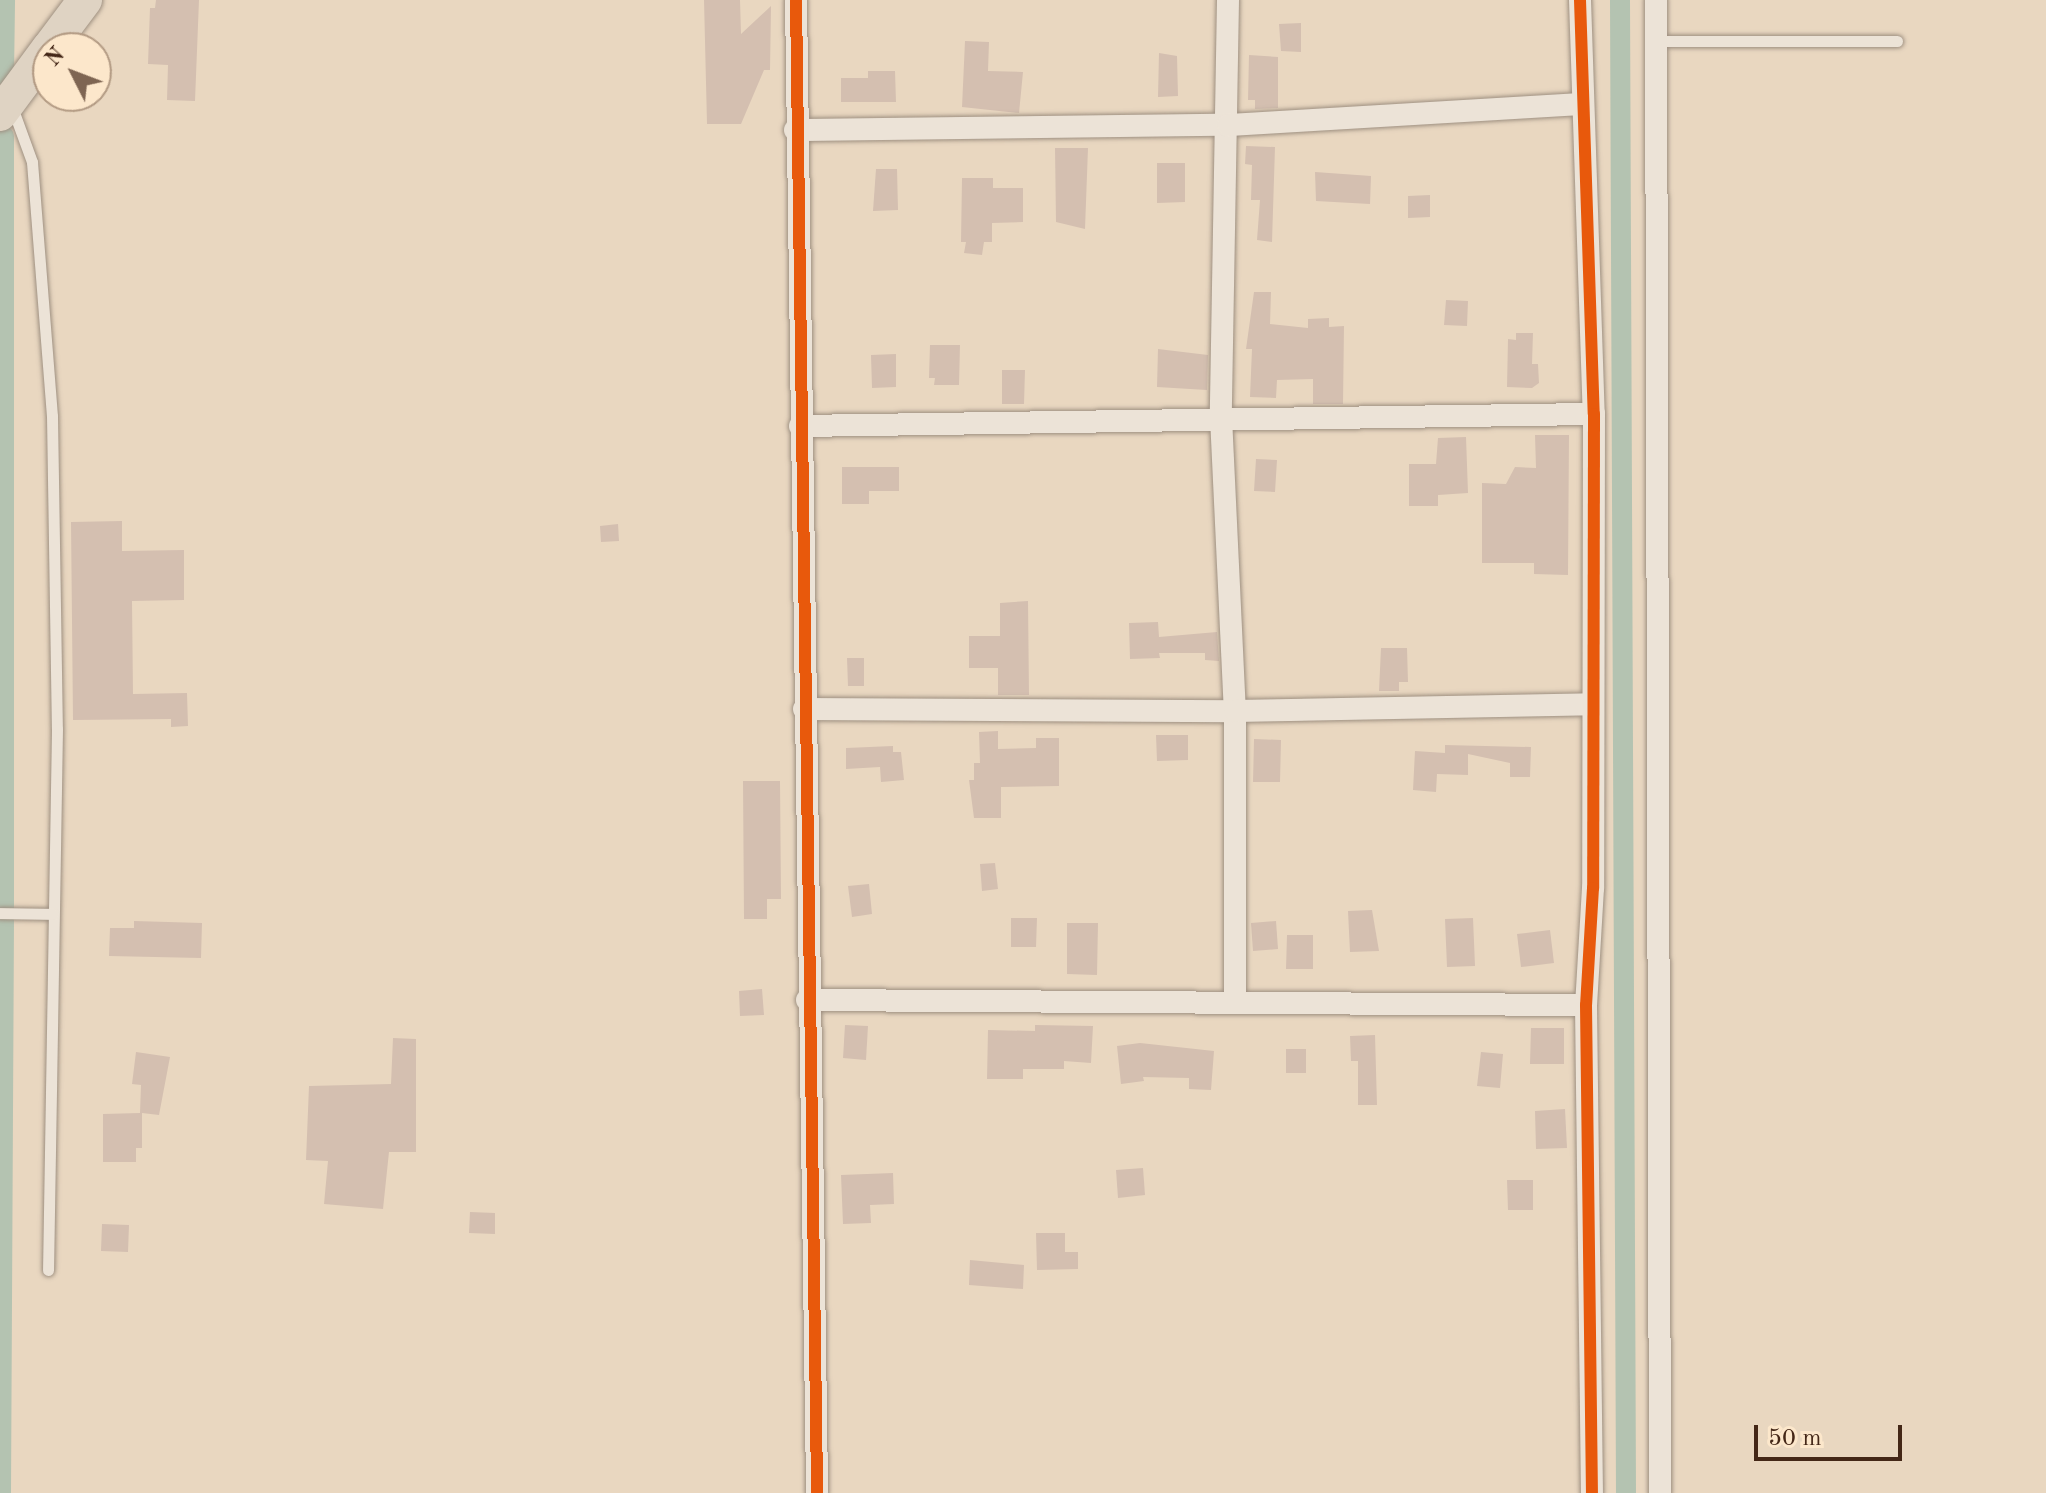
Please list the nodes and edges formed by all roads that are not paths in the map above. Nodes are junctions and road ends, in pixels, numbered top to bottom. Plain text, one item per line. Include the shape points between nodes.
1 (85, 0) edge
2 (796, 0) edge
3 (1228, 0) edge
4 (1580, 0) edge
5 (1656, 0) edge
6 (61, 32) edge
7 (1656, 41) junction
8 (1897, 41) dead end
9 (32, 70) edge
10 (1582, 104) junction
11 (4, 107) edge
12 (1228, 125) junction
13 (795, 130) junction
14 (1594, 414) junction
15 (1221, 417) junction
16 (800, 426) junction
17 (1593, 704) junction
18 (804, 709) junction
19 (1235, 711) junction
20 (0, 913) edge
21 (53, 914) junction
22 (1235, 999) junction
23 (807, 1000) junction
24 (1586, 1005) junction
25 (48, 1270) dead end
26 (817, 1493) edge
27 (1592, 1493) edge
28 (1660, 1493) edge

1 - 6 main road
2 - 13 street
3 - 12 street
4 - 10 street
5 - 7 street
7 - 8 lane
7 - 28 street
9 - 11 main road
10 - 12 street
10 - 14 street
11 - 21 lane via 32,162 52,416
12 - 13 street
12 - 15 street
13 - 16 street
14 - 15 street
14 - 17 street
15 - 16 street
15 - 19 street
16 - 18 street
17 - 19 street
17 - 24 street via 1593,888
18 - 19 street
18 - 23 street
19 - 22 street
20 - 21 lane
21 - 25 lane
22 - 23 street
22 - 24 street
23 - 26 street
24 - 27 street

